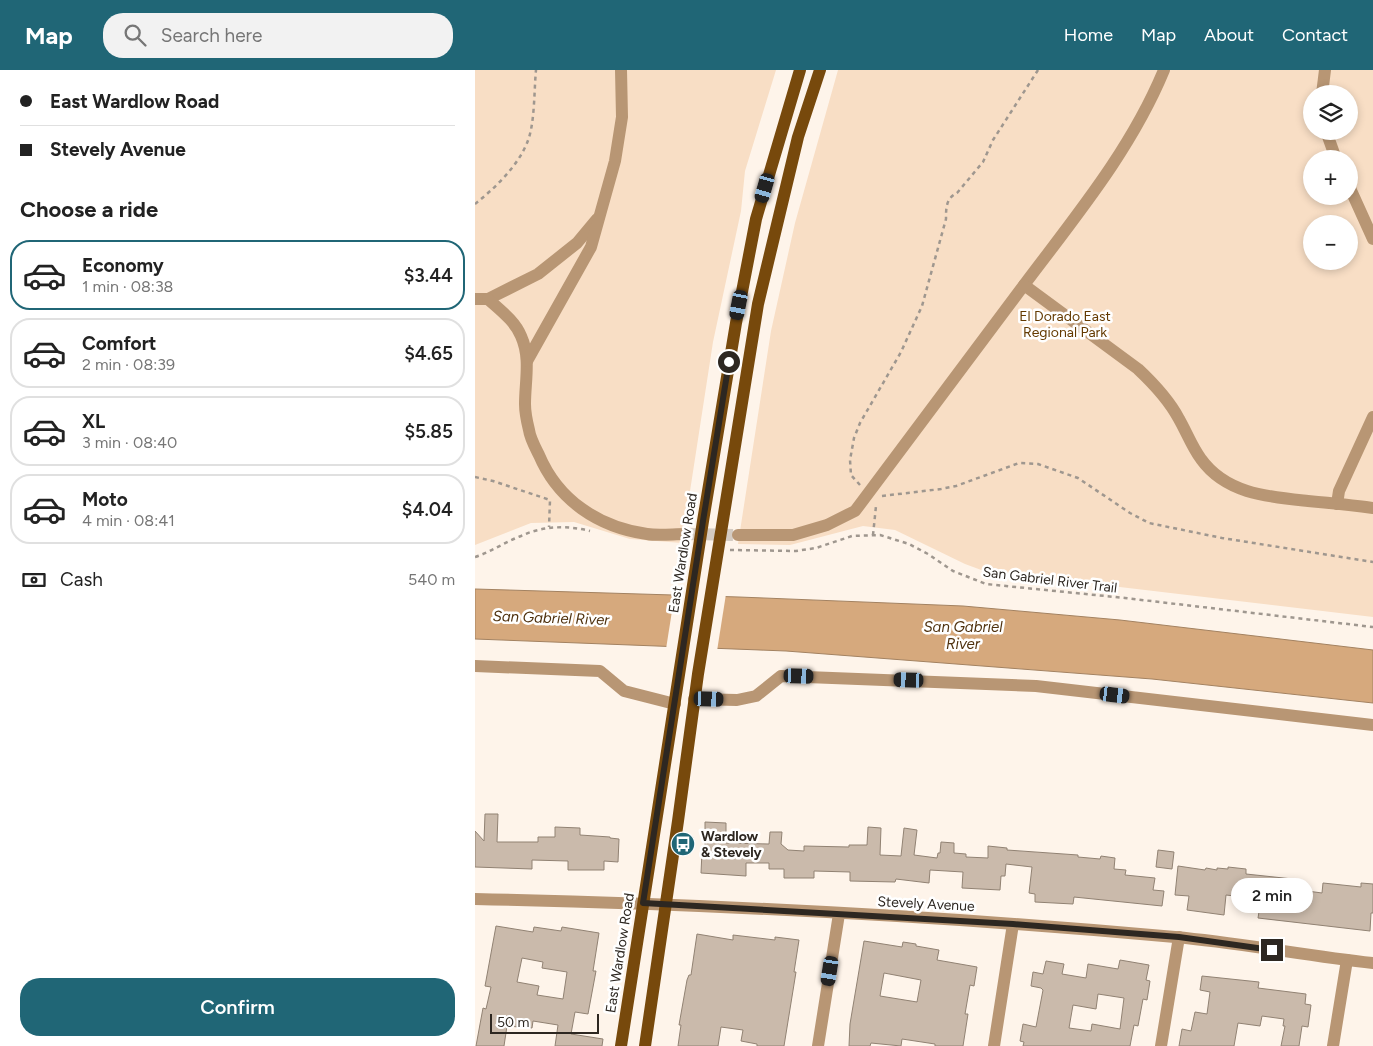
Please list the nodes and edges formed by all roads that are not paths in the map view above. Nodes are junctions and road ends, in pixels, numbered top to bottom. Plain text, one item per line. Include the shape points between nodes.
1 (621, 70) edge
2 (800, 70) edge
3 (820, 70) edge
4 (1164, 70) edge
5 (1325, 70) edge
6 (1323, 85) edge
7 (1358, 205) edge
8 (601, 216) junction
9 (1373, 239) edge
10 (1024, 285) junction
11 (475, 299) edge
12 (488, 300) junction
13 (527, 361) junction
14 (1373, 417) edge
15 (1337, 504) junction
16 (1373, 508) edge
17 (685, 534) tunnel mouth
18 (738, 535) tunnel mouth
19 (475, 666) edge
20 (694, 699) junction
21 (675, 704) junction
22 (1373, 725) edge
23 (475, 899) edge
24 (643, 903) junction
25 (666, 904) junction
26 (839, 914) junction
27 (1013, 924) junction
28 (1179, 937) junction
29 (1347, 960) junction
30 (1373, 963) edge
31 (621, 1046) edge
32 (645, 1046) edge
33 (818, 1046) edge
34 (994, 1046) edge
35 (1161, 1046) edge
36 (1333, 1046) edge

1 - 8 street via 622,117
2 - 21 main road, East Wardlow Road via 756,219 736,323
3 - 20 main road via 798,137 758,304
4 - 10 street via 1130,138
5 - 6 street
7 - 9 street
8 - 12 street via 577,243 538,274
8 - 13 street via 591,247
10 - 15 street via 1152,382 1180,419 1202,461 1218,476 1240,489 1261,496
10 - 18 street via 855,511 827,525 793,535
11 - 12 street
12 - 13 street via 521,336
13 - 17 street via 525,404 529,432 544,467 560,490 577,507 605,522 648,534
14 - 15 street via 1339,491
15 - 16 street
19 - 21 street via 600,671 624,691
20 - 22 street via 737,700 756,696 781,676 873,679 1036,686
20 - 25 main road
21 - 24 main road, East Wardlow Road
23 - 24 street, Stevely Avenue
24 - 25 street, Stevely Avenue
24 - 31 main road, East Wardlow Road
25 - 26 street, Stevely Avenue
25 - 32 main road
26 - 27 street, Stevely Avenue
26 - 33 street
27 - 28 street, Stevely Avenue
27 - 34 street
28 - 29 street, Stevely Avenue
28 - 35 street
29 - 30 street, Stevely Avenue
29 - 36 street

